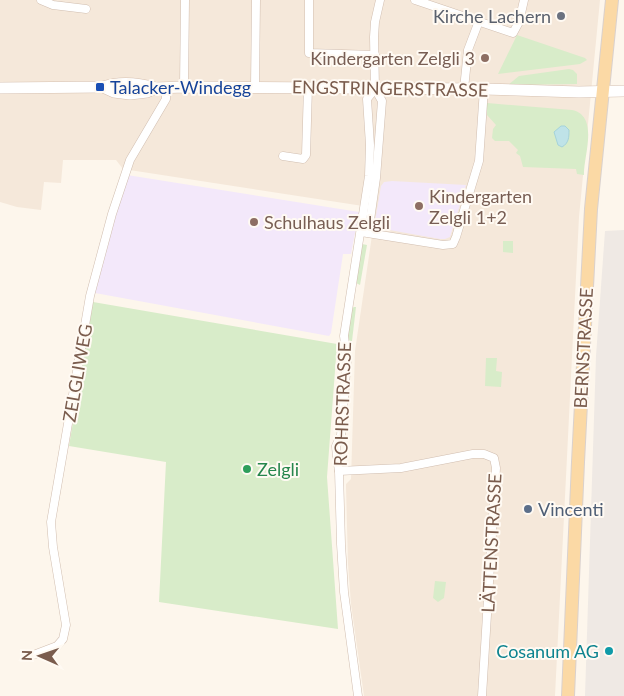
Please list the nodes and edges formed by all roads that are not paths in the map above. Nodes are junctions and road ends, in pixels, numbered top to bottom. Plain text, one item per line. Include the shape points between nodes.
1 (41, 0) edge
2 (185, 0) edge
3 (256, 0) edge
4 (309, 0) edge
5 (380, 0) edge
6 (415, 0) edge
7 (524, 0) edge
8 (612, 0) edge
9 (86, 9) dead end
10 (479, 21) junction
11 (375, 55) junction
12 (184, 87) junction
13 (255, 87) junction
14 (308, 87) junction
15 (0, 88) edge
16 (161, 88) junction
17 (375, 89) junction
18 (464, 89) junction
19 (484, 89) junction
20 (603, 92) junction
21 (624, 92) edge
22 (283, 156) dead end
23 (361, 232) junction
24 (339, 471) junction
25 (36, 654) dead end
26 (358, 696) edge
27 (482, 696) edge
28 (568, 696) edge

1 - 9 street via 53,5
2 - 12 street
3 - 13 street
4 - 11 street via 309,52
5 - 11 street via 375,22
6 - 10 street
7 - 10 street via 513,33
8 - 20 main road, BERNSTRASSE
10 - 18 street via 468,50
11 - 17 street
12 - 13 main road, ENGSTRINGERSTRASSE
12 - 16 main road, ENGSTRINGERSTRASSE
13 - 14 main road, ENGSTRINGERSTRASSE
14 - 17 main road, ENGSTRINGERSTRASSE
14 - 22 street via 306,155 303,159
15 - 16 main road, ENGSTRINGERSTRASSE via 103,87 130,83
16 - 25 street, ZELGLIWEG via 166,99 130,160 90,296 51,522 66,626 63,640 57,646
17 - 18 main road, ENGSTRINGERSTRASSE
17 - 23 street, ROHRSTRASSE via 367,99 370,171
17 - 23 street, ROHRSTRASSE via 382,102 376,178 370,220
18 - 19 main road, ENGSTRINGERSTRASSE
19 - 20 main road, ENGSTRINGERSTRASSE
19 - 23 street via 479,161 453,244
20 - 21 main road, ENGSTRINGERSTRASSE
20 - 28 main road, BERNSTRASSE via 591,209
23 - 24 street, ROHRSTRASSE via 344,336 347,360 341,435 336,446
24 - 26 street, ROHRSTRASSE via 344,592
24 - 27 street, LÄTTENSTRASSE via 401,468 473,454 494,458 496,468

